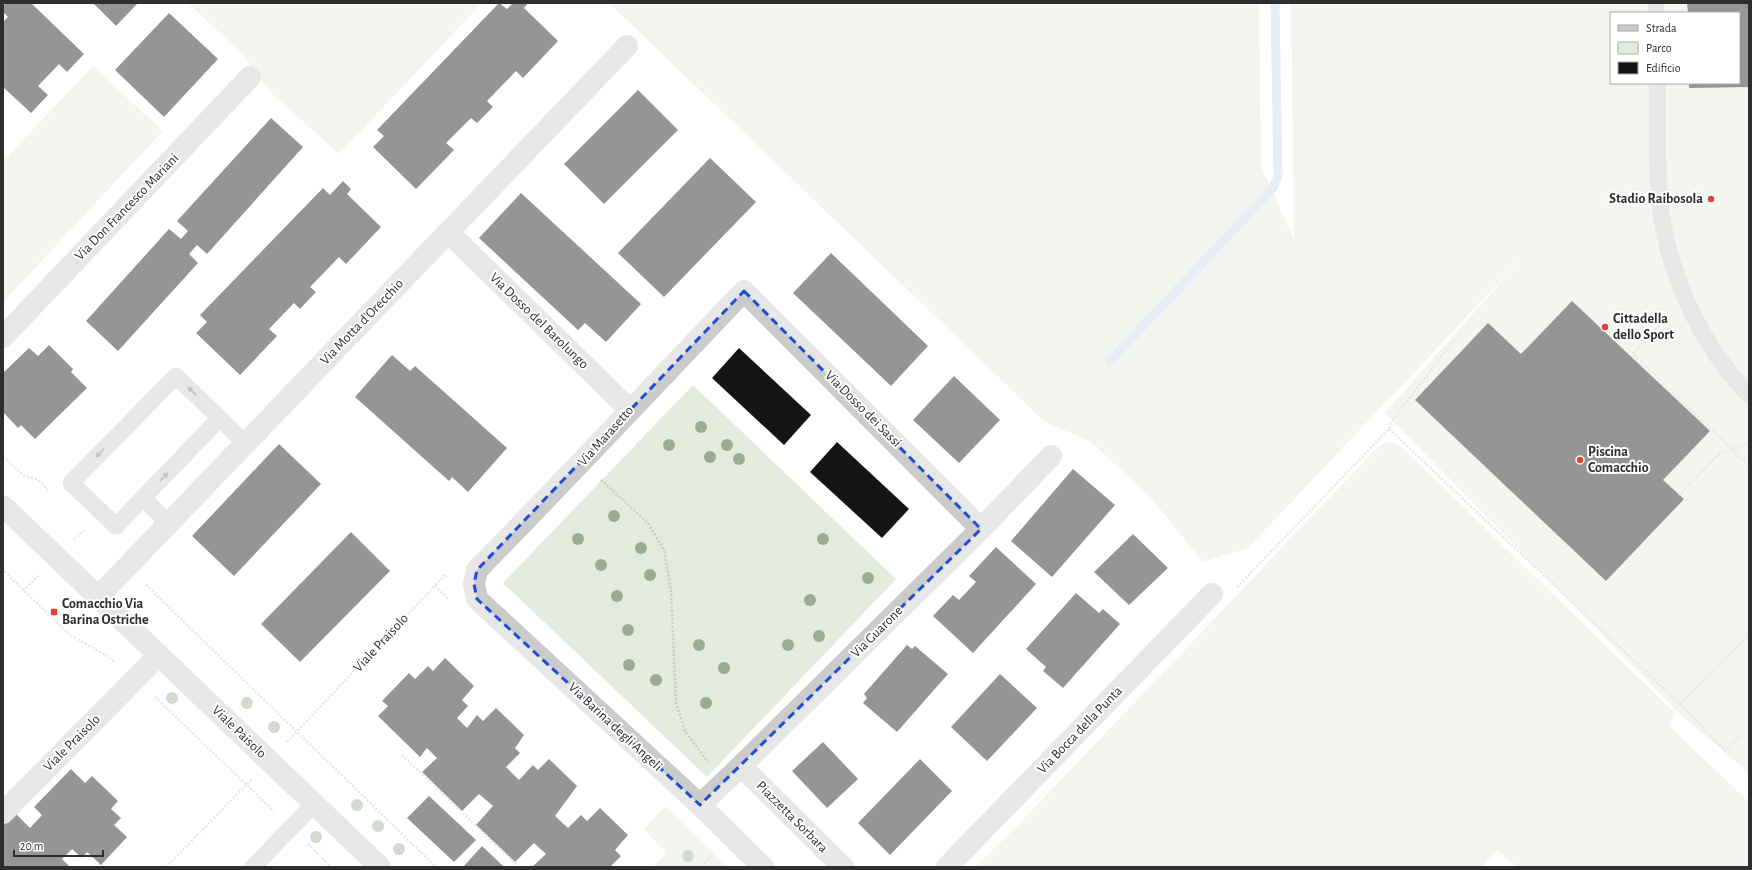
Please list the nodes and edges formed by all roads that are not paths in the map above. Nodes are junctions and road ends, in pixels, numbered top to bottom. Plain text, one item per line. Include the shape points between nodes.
1 (627, 46) dead end
2 (250, 77) dead end
3 (1657, 84) edge
4 (448, 232) junction
5 (744, 291) joint
6 (3, 337) edge
7 (1749, 395) edge
8 (630, 410) junction
9 (220, 419) junction
10 (246, 444) junction
11 (1051, 456) dead end
12 (143, 498) junction
13 (3, 506) edge
14 (169, 524) junction
15 (981, 529) junction
16 (474, 584) joint
17 (1222, 592) road end
18 (98, 597) junction
19 (159, 655) junction
20 (741, 766) junction
21 (314, 804) junction
22 (700, 805) junction
23 (3, 813) edge
24 (253, 867) edge
25 (380, 867) edge
26 (763, 867) edge
27 (843, 867) edge
28 (947, 867) edge

1 - 4 street, Via Motta d'Orecchio
2 - 6 street, Via Don Francesco Mariani
3 - 7 lane via 1659,191 1665,236 1695,318 1714,352 1734,380
4 - 8 street, Via Dosso del Barolungo
4 - 10 street, Via Motta d'Orecchio
5 - 8 street, Via Marasetto
5 - 15 street, Via Dosso dei Sassi
8 - 16 street, Via Marasetto via 477,570
9 - 10 lane
12 -> 9 lane
9 -> 12 lane via 176,376 71,483 116,526
10 - 14 street, Via Motta d'Orecchio
11 - 15 street, Via Guarone
12 - 14 lane
13 - 18 street, Viale Paisolo
14 - 18 street, Via Motta d'Orecchio
15 - 20 street, Via Guarone
16 - 22 street, Via Barina degli Angeli via 477,599
17 - 28 street, Via Bocca della Punta
18 - 19 street, Viale Paisolo
19 - 21 street, Viale Paisolo
19 - 23 street, Viale Praisolo
20 - 22 street, Via Guarone
20 - 27 street, Piazzetta Sorbara
21 - 24 lane
21 - 25 street, Viale Paisolo
22 - 26 street, Via Barina degli Angeli

